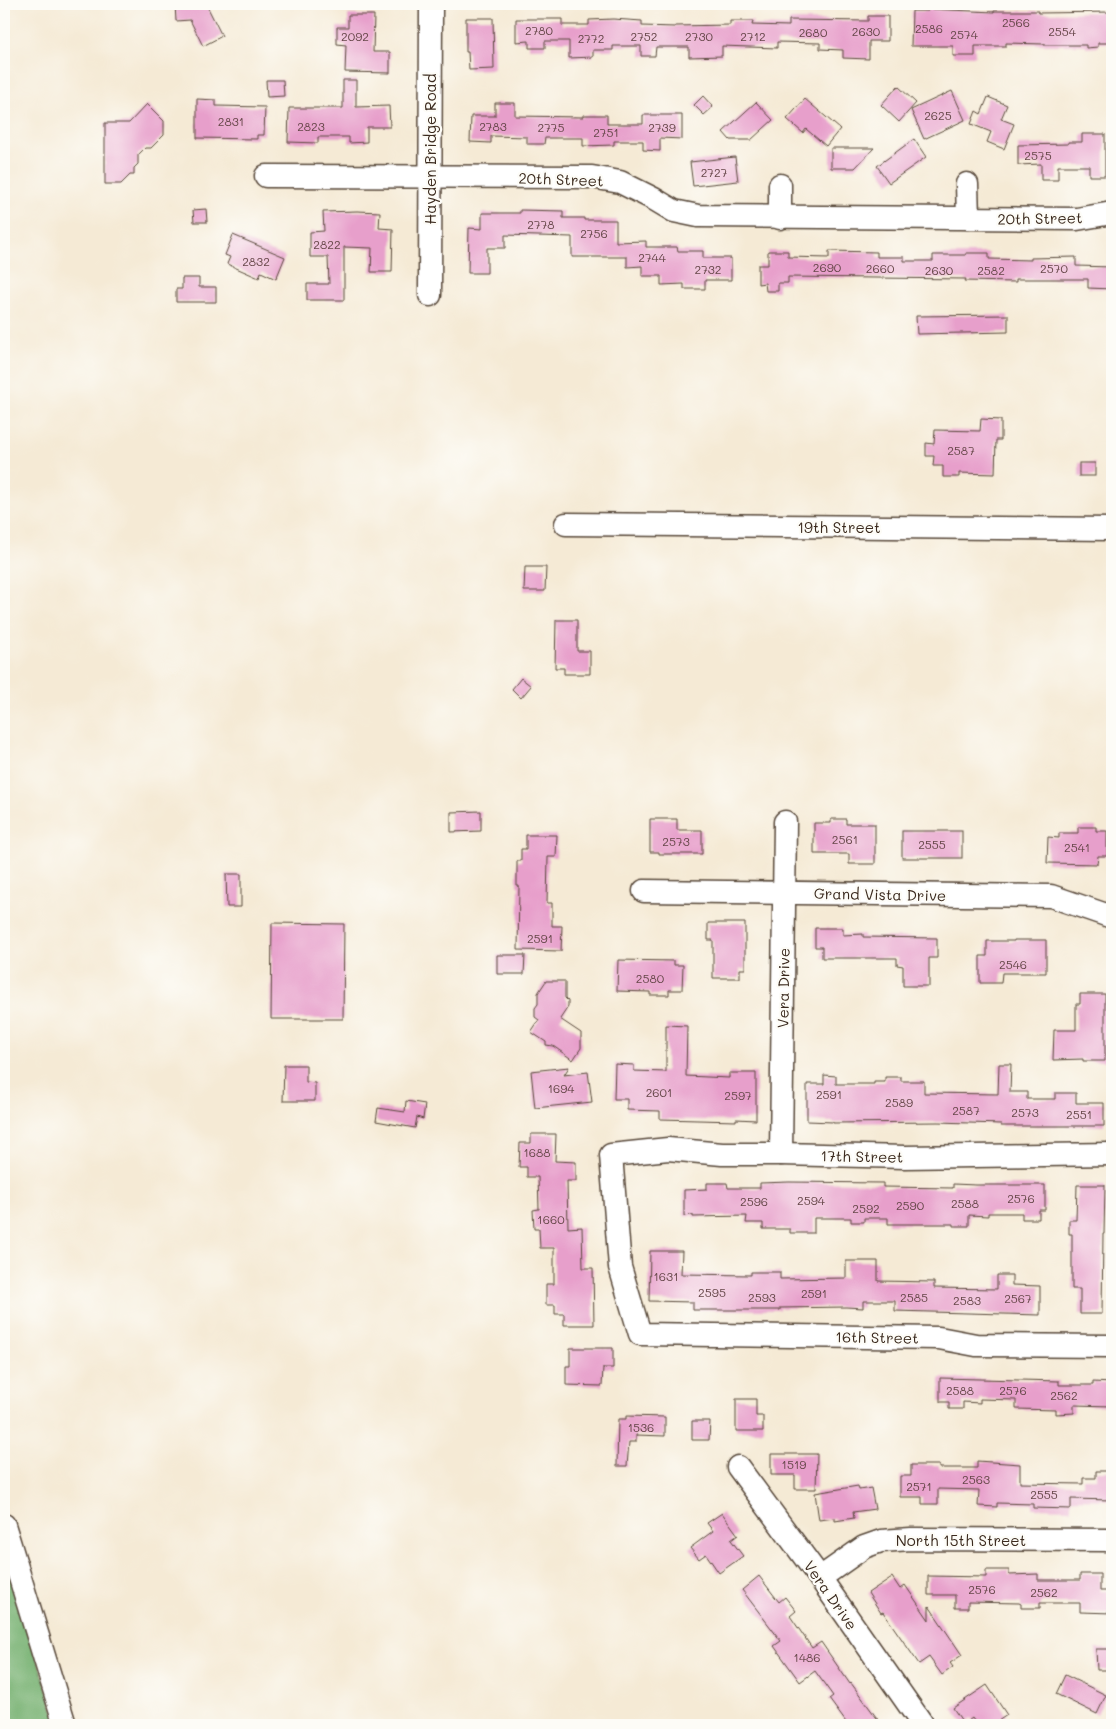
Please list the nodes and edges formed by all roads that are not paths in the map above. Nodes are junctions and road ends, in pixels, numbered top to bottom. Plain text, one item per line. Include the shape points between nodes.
1 (431, 4) edge
2 (266, 176) dead end
3 (430, 177) junction
4 (968, 184) dead end
5 (780, 185) dead end
6 (1112, 213) edge
7 (780, 218) junction
8 (968, 218) junction
9 (430, 295) dead end
10 (566, 524) dead end
11 (1112, 529) edge
12 (785, 822) dead end
13 (644, 891) dead end
14 (785, 892) junction
15 (1112, 917) edge
16 (780, 1154) junction
17 (1112, 1154) edge
18 (640, 1334) joint
19 (1112, 1346) edge
20 (738, 1467) dead end
21 (4, 1525) edge
22 (1112, 1540) edge
23 (820, 1578) junction
24 (65, 1725) edge
25 (923, 1725) edge

1 - 3 street, Hayden Bridge Road
2 - 3 street, 20th Street
3 - 7 street, 20th Street via 592,177 620,182 674,211 690,215
3 - 9 street, Hayden Bridge Road
4 - 8 street
5 - 7 street
6 - 8 street, 20th Street via 1077,219
7 - 8 street, 20th Street
10 - 11 street, 19th Street
12 - 14 street, Vera Drive
13 - 14 street, Grand Vista Drive
14 - 15 street, Grand Vista Drive via 1050,896
14 - 16 street, Vera Drive
16 - 17 street, 17th Street via 905,1157
16 - 18 street, 17th Street via 722,1154 668,1149 611,1155 620,1267
18 - 19 street, 16th Street via 939,1338 976,1345
20 - 23 street, Vera Drive
21 - 24 street
22 - 23 street, North 15th Street via 881,1541 864,1547
23 - 25 street, Vera Drive

